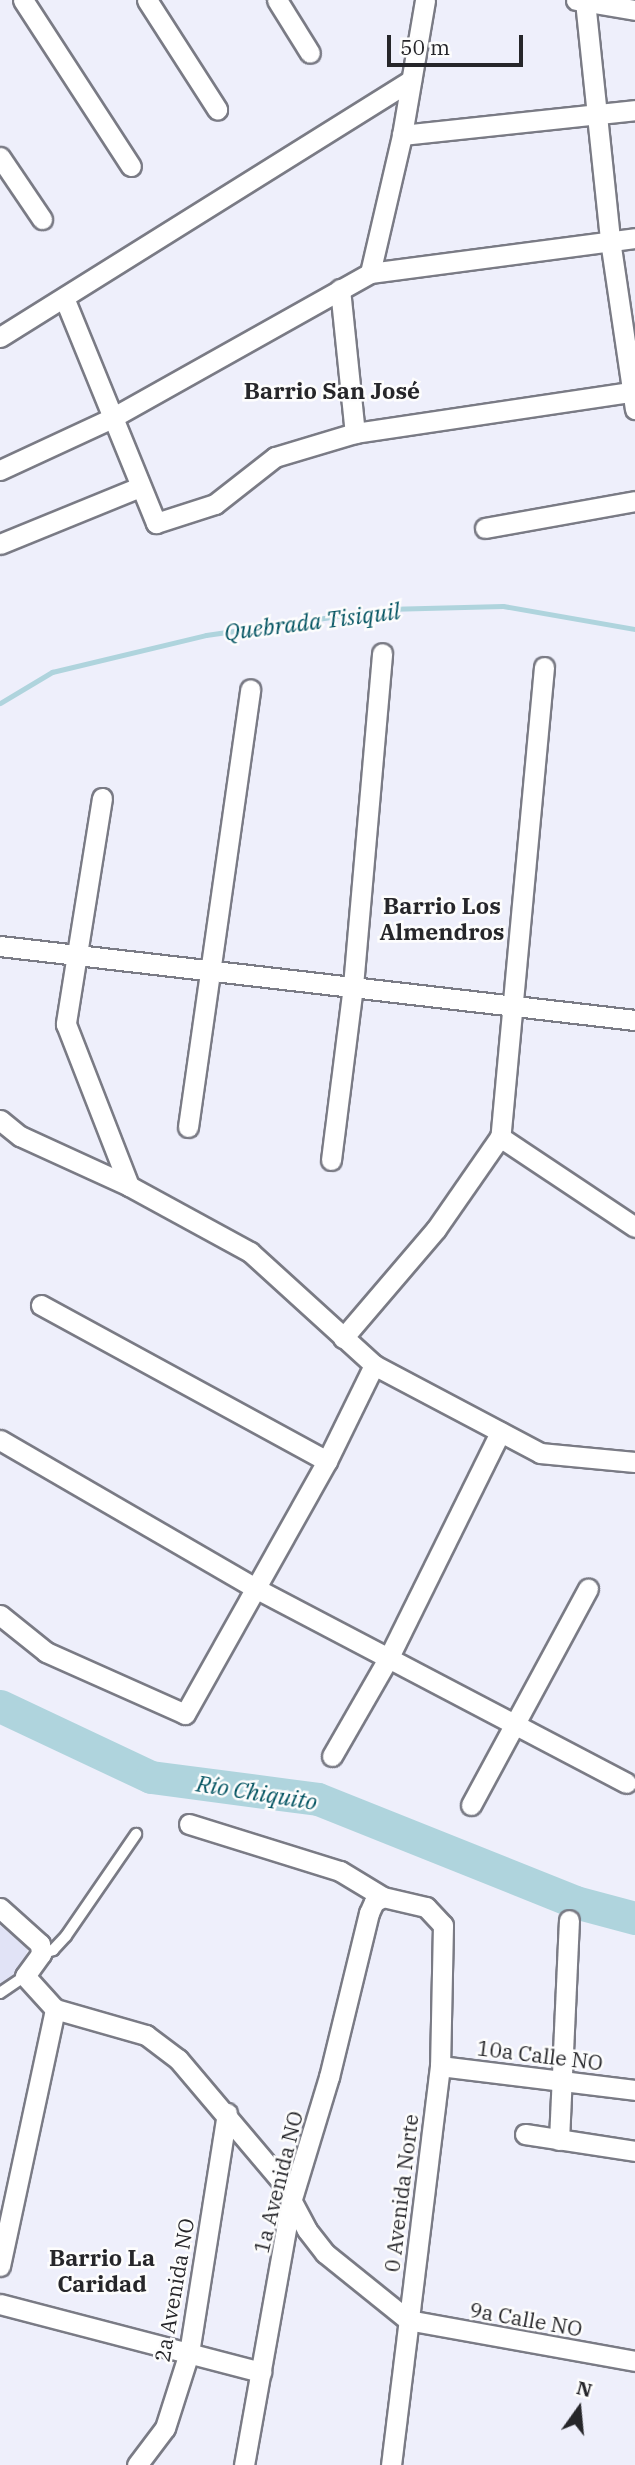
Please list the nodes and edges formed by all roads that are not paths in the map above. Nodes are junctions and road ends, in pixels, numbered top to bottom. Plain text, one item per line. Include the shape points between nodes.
1 (23, 0) edge
2 (147, 0) edge
3 (277, 0) edge
4 (425, 0) edge
5 (581, 1) edge
6 (635, 10) edge
7 (310, 53) dead end
8 (411, 80) junction
9 (217, 108) dead end
10 (635, 110) edge
11 (595, 114) junction
12 (402, 135) junction
13 (0, 157) edge
14 (131, 166) dead end
15 (42, 219) dead end
16 (635, 238) edge
17 (610, 240) junction
18 (370, 273) junction
19 (340, 289) junction
20 (65, 300) junction
21 (0, 337) edge
22 (634, 397) edge
23 (110, 419) junction
24 (355, 433) junction
25 (0, 470) edge
26 (140, 487) junction
27 (635, 501) edge
28 (485, 528) dead end
29 (0, 544) edge
30 (383, 653) dead end
31 (544, 667) dead end
32 (250, 689) dead end
33 (103, 798) dead end
34 (0, 946) edge
35 (74, 955) junction
36 (213, 971) junction
37 (353, 986) junction
38 (514, 1009) junction
39 (635, 1020) edge
40 (0, 1120) edge
41 (188, 1127) dead end
42 (500, 1137) junction
43 (331, 1160) dead end
44 (129, 1185) junction
45 (635, 1227) edge
46 (41, 1305) dead end
47 (343, 1338) junction
48 (374, 1365) junction
49 (500, 1432) junction
50 (2, 1447) edge
51 (327, 1461) junction
52 (635, 1462) edge
53 (257, 1589) junction
54 (588, 1589) dead end
55 (0, 1615) edge
56 (389, 1657) junction
57 (513, 1727) junction
58 (332, 1756) dead end
59 (626, 1783) dead end
60 (471, 1805) dead end
61 (189, 1824) dead end
62 (136, 1834) dead end
63 (383, 1897) junction
64 (0, 1908) edge
65 (569, 1920) dead end
66 (41, 1954) junction
67 (25, 1976) junction
68 (0, 1993) edge
69 (55, 2009) junction
70 (440, 2066) junction
71 (565, 2081) junction
72 (635, 2090) edge
73 (227, 2113) junction
74 (525, 2134) dead end
75 (559, 2140) junction
76 (635, 2151) edge
77 (291, 2202) junction
78 (0, 2266) edge
79 (0, 2304) edge
80 (408, 2320) junction
81 (189, 2353) junction
82 (635, 2361) edge
83 (261, 2372) junction
84 (137, 2465) edge
85 (244, 2465) edge
86 (391, 2465) edge

1 - 14 street
2 - 9 street
3 - 7 street
4 - 8 street
5 - 6 street
5 - 11 street
8 - 12 street
8 - 20 street
10 - 11 street
11 - 12 street
11 - 17 street
12 - 18 street
13 - 15 street
16 - 17 street
17 - 18 street
17 - 22 street
18 - 19 street
19 - 23 street
19 - 24 street
20 - 21 street
20 - 23 street
22 - 24 street
23 - 25 street
23 - 26 street
24 - 26 street via 275,457 215,504 156,523
26 - 29 street
27 - 28 street
30 - 37 street
31 - 38 street
32 - 36 street
33 - 35 street
34 - 35 street
35 - 36 street
35 - 44 street via 66,1024
36 - 37 street
36 - 41 street
37 - 38 street
37 - 43 street
38 - 39 street
38 - 42 street
40 - 44 street via 20,1136
42 - 45 street
42 - 47 street via 436,1229
44 - 47 street via 250,1252
46 - 51 street
47 - 48 street
48 - 49 street
48 - 51 street
49 - 52 street via 540,1454
49 - 56 street
50 - 53 street
51 - 53 street
53 - 55 street via 185,1714 47,1652
53 - 56 street
54 - 57 street
56 - 57 street
56 - 58 street
57 - 59 street
57 - 60 street
61 - 63 street via 340,1871
62 - 66 lane via 66,1936 53,1950
63 - 70 street, 0 Avenida Norte via 426,1908 443,1925
63 - 77 street, 1a Avenida NO via 369,1913 329,2077
64 - 66 street via 35,1937
65 - 71 street
66 - 67 street
67 - 68 lane
67 - 69 street
69 - 73 street via 146,2035 177,2059
69 - 78 street
70 - 71 street, 10a Calle NO
70 - 80 street, 0 Avenida Norte
71 - 72 street, 10a Calle NO
71 - 75 street
73 - 77 street via 281,2181
73 - 81 street, 2a Avenida NO
74 - 75 street
75 - 76 street
77 - 80 street via 325,2253
77 - 83 street, 1a Avenida NO
79 - 81 street
80 - 82 street, 9a Calle NO
80 - 86 street, 0 Avenida Norte
81 - 83 street
81 - 84 street, 2a Avenida NO via 165,2428
83 - 85 street, 1a Avenida NO

